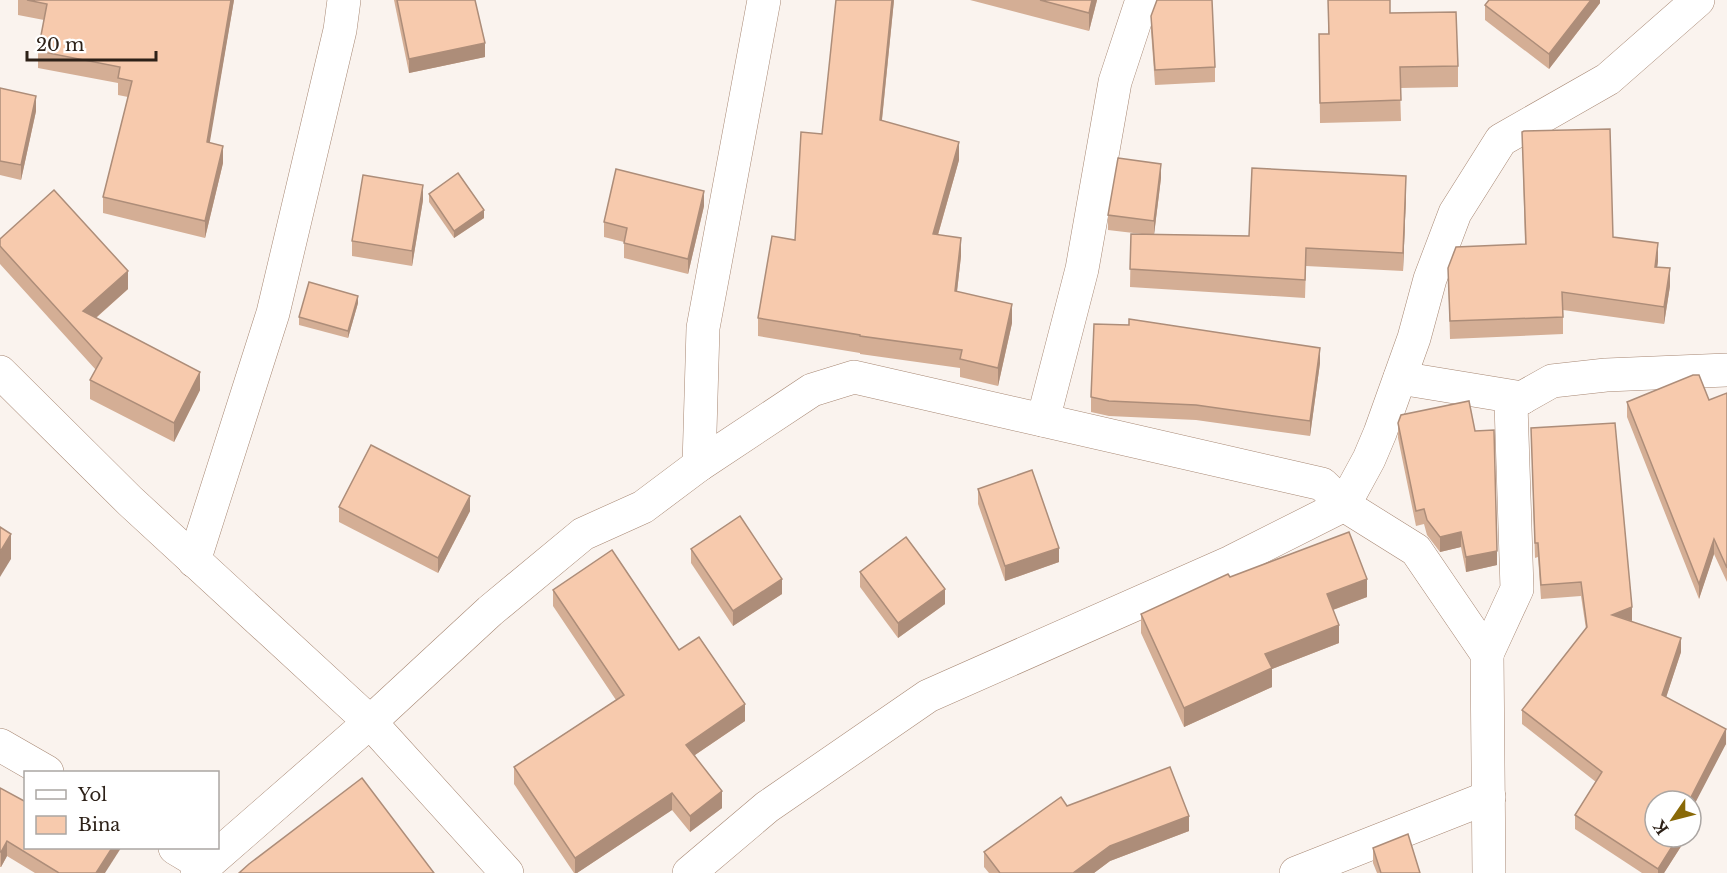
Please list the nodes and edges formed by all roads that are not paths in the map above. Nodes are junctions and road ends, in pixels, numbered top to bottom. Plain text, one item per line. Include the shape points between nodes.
1 (344, 0) edge
2 (764, 0) edge
3 (1142, 0) edge
4 (1698, 0) edge
5 (1727, 370) edge
6 (0, 372) edge
7 (1400, 378) junction
8 (1522, 398) junction
9 (1043, 420) junction
10 (699, 465) junction
11 (1344, 505) junction
12 (194, 561) junction
13 (1487, 654) junction
14 (370, 722) junction
15 (0, 745) edge
16 (45, 771) edge
17 (1489, 797) junction
18 (176, 849) edge
19 (201, 869) edge
20 (507, 873) edge
21 (689, 873) edge
22 (1296, 873) edge
23 (1489, 873) edge

1 - 12 street via 273,313
2 - 10 street via 703,328
3 - 9 street via 1115,82 1082,269
4 - 7 street via 1608,79 1502,140 1455,213
5 - 8 street via 1552,381
6 - 12 street
7 - 8 street
7 - 11 street via 1373,450
8 - 13 street via 1511,404 1517,589
9 - 10 street via 854,377 812,390
9 - 11 street via 1322,484
10 - 14 street via 643,507 583,534 490,611
11 - 13 street via 1416,550
11 - 21 street via 1231,562 928,696 767,807
12 - 14 street
13 - 17 street
14 - 19 street
14 - 20 street
15 - 16 street
17 - 22 street
17 - 23 street
18 - 19 street

